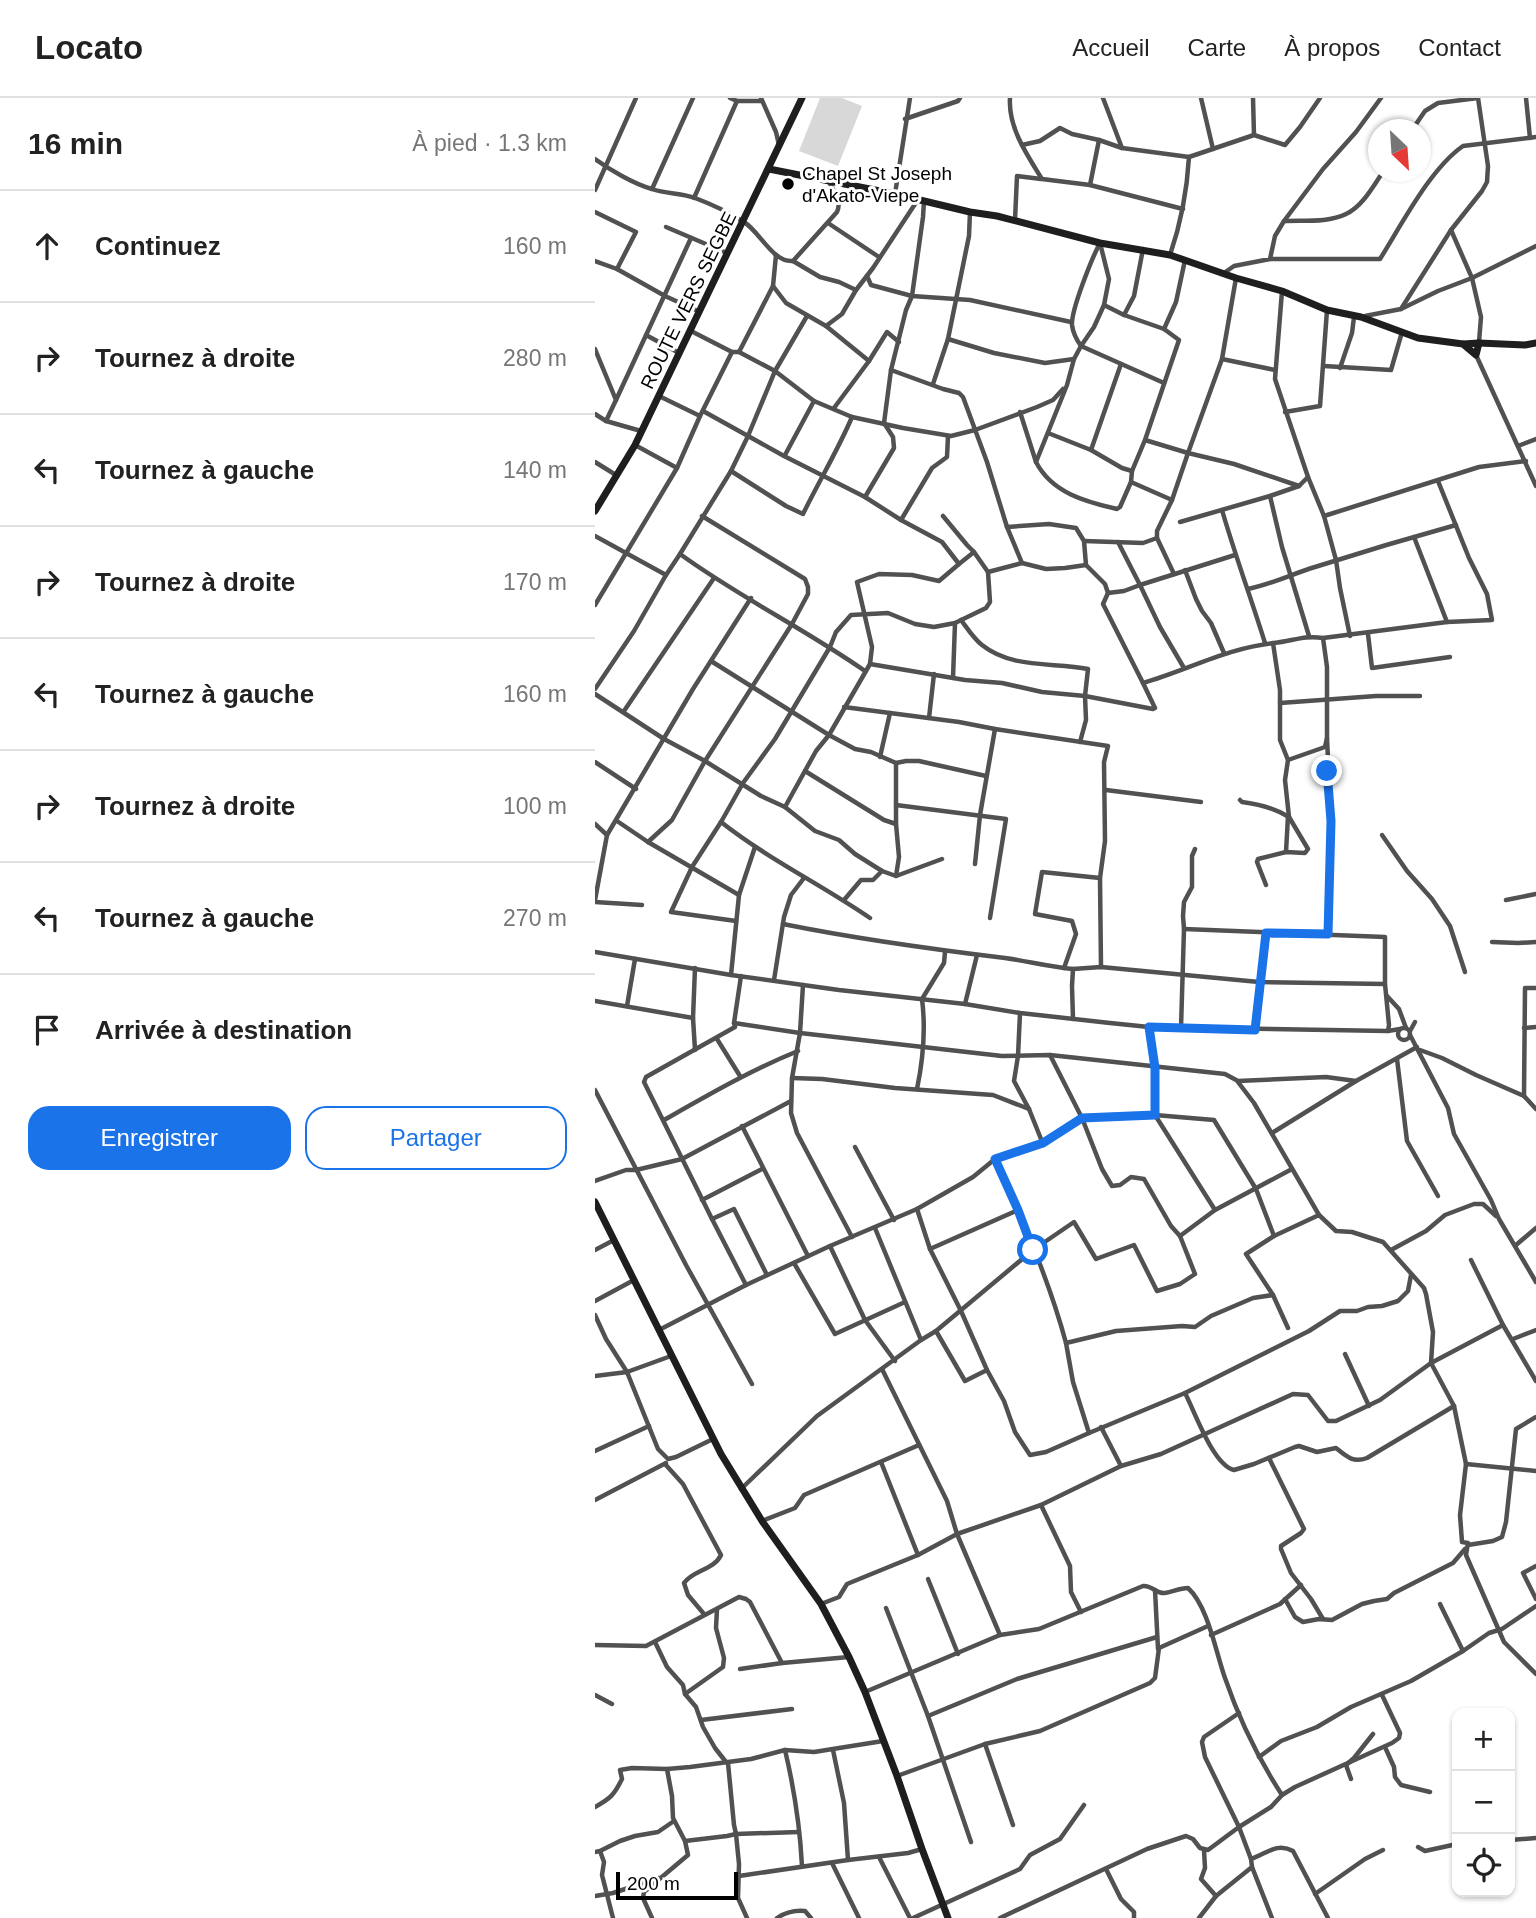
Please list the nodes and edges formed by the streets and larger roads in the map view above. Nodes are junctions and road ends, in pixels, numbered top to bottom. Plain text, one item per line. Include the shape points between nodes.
1 (693, 98) edge
2 (730, 98) edge
3 (802, 98) edge
4 (960, 98) edge
5 (1010, 98) edge
6 (1103, 98) edge
7 (1201, 98) edge
8 (1252, 98) edge
9 (1320, 98) edge
10 (1381, 98) edge
11 (1478, 98) edge
12 (1526, 98) edge
13 (634, 99) edge
14 (762, 100) edge
15 (907, 100) edge
16 (1437, 100) edge
17 (737, 101) junction
18 (905, 119) junction
19 (1420, 119) edge
20 (1254, 135) junction
21 (1533, 138) edge
22 (1099, 140) junction
23 (1485, 144) junction
24 (779, 145) junction
25 (1022, 145) junction
26 (1122, 148) junction
27 (1213, 149) junction
28 (1189, 157) junction
29 (595, 159) edge
30 (606, 167) junction
31 (769, 169) junction
32 (1042, 179) junction
33 (829, 182) junction
34 (1376, 182) edge
35 (1090, 185) junction
36 (652, 189) junction
37 (595, 190) edge
38 (895, 194) junction
39 (694, 198) junction
40 (921, 201) junction
41 (1183, 209) junction
42 (595, 212) edge
43 (970, 212) junction
44 (1015, 220) junction
45 (1284, 220) junction
46 (743, 221) junction
47 (828, 223) junction
48 (666, 228) dead end
49 (1451, 230) junction
50 (691, 238) junction
51 (1100, 243) junction
52 (1536, 246) edge
53 (1143, 249) junction
54 (728, 254) junction
55 (776, 255) junction
56 (1170, 255) junction
57 (879, 257) junction
58 (1270, 259) junction
59 (1185, 260) junction
60 (595, 261) edge
61 (793, 261) junction
62 (617, 269) junction
63 (1224, 273) junction
64 (867, 276) junction
65 (1236, 278) junction
66 (1472, 278) junction
67 (772, 286) junction
68 (856, 290) junction
69 (1282, 291) junction
70 (665, 296) junction
71 (912, 296) junction
72 (956, 300) junction
73 (1104, 305) junction
74 (1401, 309) junction
75 (1327, 310) junction
76 (700, 313) junction
77 (1124, 315) junction
78 (807, 316) junction
79 (1357, 317) junction
80 (1071, 322) junction
81 (827, 326) junction
82 (1164, 328) junction
83 (691, 331) junction
84 (1402, 332) junction
85 (646, 335) junction
86 (948, 339) junction
87 (899, 342) junction
88 (1479, 343) junction
89 (1536, 343) edge
90 (1464, 344) junction
91 (1080, 346) junction
92 (595, 349) edge
93 (733, 352) junction
94 (739, 352) junction
95 (679, 353) junction
96 (1476, 355) junction
97 (1075, 359) junction
98 (1222, 359) junction
99 (869, 361) junction
100 (1121, 364) junction
101 (1324, 366) junction
102 (1340, 368) junction
103 (891, 370) junction
104 (1275, 370) junction
105 (775, 371) junction
106 (1164, 383) junction
107 (933, 384) junction
108 (1067, 385) junction
109 (659, 396) junction
110 (616, 400) junction
111 (814, 401) junction
112 (834, 408) junction
113 (1020, 412) junction
114 (1285, 412) junction
115 (595, 414) edge
116 (701, 414) junction
117 (852, 417) junction
118 (606, 421) junction
119 (884, 423) junction
120 (975, 430) junction
121 (641, 431) junction
122 (1048, 433) junction
123 (748, 436) junction
124 (948, 436) junction
125 (1536, 439) edge
126 (1145, 440) junction
127 (635, 445) junction
128 (1518, 446) junction
129 (1091, 450) junction
130 (1188, 453) junction
131 (784, 456) junction
132 (1526, 461) junction
133 (595, 462) edge
134 (1036, 462) junction
135 (677, 468) junction
136 (731, 471) junction
137 (1132, 471) junction
138 (617, 475) junction
139 (822, 475) junction
140 (1308, 477) junction
141 (1438, 481) junction
142 (1131, 482) junction
143 (1299, 486) junction
144 (1536, 486) edge
145 (1270, 496) junction
146 (865, 497) junction
147 (1172, 500) junction
148 (1222, 510) junction
149 (595, 511) edge
150 (702, 516) junction
151 (943, 516) dead end
152 (1324, 516) junction
153 (901, 520) junction
154 (1180, 522) dead end
155 (1456, 525) junction
156 (1007, 527) junction
157 (595, 536) edge
158 (1414, 537) junction
159 (1157, 538) junction
160 (1084, 541) junction
161 (1118, 542) junction
162 (974, 552) junction
163 (626, 553) junction
164 (680, 554) junction
165 (1235, 555) junction
166 (1336, 560) junction
167 (1022, 563) junction
168 (958, 565) junction
169 (1086, 565) junction
170 (1185, 570) junction
171 (988, 572) junction
172 (1174, 574) junction
173 (1292, 574) junction
174 (666, 575) junction
175 (714, 578) junction
176 (1140, 585) junction
177 (1248, 589) junction
178 (1108, 593) junction
179 (751, 598) junction
180 (595, 605) edge
181 (864, 615) junction
182 (958, 621) junction
183 (1447, 622) junction
184 (792, 624) junction
185 (1367, 634) junction
186 (1309, 636) junction
187 (1350, 636) junction
188 (1323, 638) junction
189 (1265, 643) junction
190 (1273, 643) junction
191 (830, 647) junction
192 (1224, 653) junction
193 (1450, 657) dead end
194 (711, 661) junction
195 (870, 664) junction
196 (1184, 668) junction
197 (865, 671) junction
198 (934, 674) junction
199 (953, 678) junction
200 (1143, 683) junction
201 (752, 687) junction
202 (595, 691) edge
203 (1085, 696) junction
204 (1420, 696) dead end
205 (1327, 700) junction
206 (1280, 702) junction
207 (844, 707) junction
208 (624, 712) junction
209 (792, 712) junction
210 (890, 713) junction
211 (929, 718) junction
212 (995, 729) junction
213 (829, 735) junction
214 (1327, 738) junction
215 (664, 739) junction
216 (1080, 742) junction
217 (880, 757) junction
218 (1288, 760) junction
219 (705, 761) junction
220 (595, 762) edge
221 (896, 763) junction
222 (805, 771) junction
223 (986, 776) junction
224 (743, 783) junction
225 (636, 789) junction
226 (1106, 790) junction
227 (1240, 800) dead end
228 (1201, 802) dead end
229 (896, 804) junction
230 (785, 807) junction
231 (980, 815) junction
232 (1288, 816) junction
233 (617, 821) junction
234 (722, 822) junction
235 (595, 824) edge
236 (896, 824) junction
237 (607, 835) junction
238 (1383, 835) dead end
239 (647, 842) junction
240 (755, 848) junction
241 (1195, 849) dead end
242 (1286, 852) junction
243 (942, 859) dead end
244 (975, 864) dead end
245 (692, 867) junction
246 (882, 871) junction
247 (896, 876) junction
248 (804, 878) junction
249 (1100, 878) junction
250 (1266, 885) dead end
251 (1536, 894) edge
252 (739, 895) junction
253 (844, 900) junction
254 (1506, 900) dead end
255 (595, 901) edge
256 (642, 905) dead end
257 (870, 918) dead end
258 (990, 918) dead end
259 (736, 921) junction
260 (783, 924) junction
261 (1185, 929) junction
262 (1266, 933) junction
263 (1328, 934) junction
264 (1492, 942) dead end
265 (1536, 942) edge
266 (595, 951) edge
267 (945, 952) junction
268 (978, 955) junction
269 (635, 960) junction
270 (1101, 967) junction
271 (695, 968) junction
272 (1064, 968) junction
273 (1073, 969) junction
274 (1465, 972) dead end
275 (1183, 974) junction
276 (731, 975) junction
277 (741, 976) junction
278 (774, 980) junction
279 (1259, 982) junction
280 (1385, 984) junction
281 (803, 985) junction
282 (1536, 988) edge
283 (1387, 996) junction
284 (922, 999) junction
285 (595, 1001) edge
286 (965, 1004) junction
287 (627, 1006) junction
288 (1020, 1013) junction
289 (694, 1018) junction
290 (1073, 1018) junction
291 (1415, 1022) dead end
292 (734, 1023) junction
293 (1149, 1027) junction
294 (1536, 1027) edge
295 (1181, 1028) junction
296 (1524, 1028) junction
297 (1255, 1030) junction
298 (1388, 1031) junction
299 (800, 1033) junction
300 (1406, 1033) junction
301 (716, 1039) junction
302 (924, 1046) junction
303 (1417, 1047) junction
304 (695, 1050) junction
305 (798, 1051) junction
306 (1050, 1055) junction
307 (1018, 1056) junction
308 (1397, 1059) junction
309 (1155, 1068) junction
310 (740, 1077) junction
311 (793, 1078) junction
312 (1238, 1081) junction
313 (1356, 1081) junction
314 (595, 1090) edge
315 (917, 1090) junction
316 (1524, 1096) junction
317 (791, 1101) junction
318 (1029, 1109) junction
319 (1536, 1109) edge
320 (1155, 1115) junction
321 (1082, 1118) junction
322 (664, 1120) junction
323 (741, 1126) junction
324 (1272, 1133) junction
325 (1043, 1143) junction
326 (855, 1147) dead end
327 (682, 1159) junction
328 (995, 1159) junction
329 (762, 1169) junction
330 (1292, 1169) junction
331 (636, 1170) junction
332 (595, 1181) edge
333 (1256, 1189) junction
334 (1438, 1196) dead end
335 (702, 1199) junction
336 (595, 1202) edge
337 (917, 1209) junction
338 (1018, 1210) junction
339 (1215, 1210) junction
340 (1319, 1215) junction
341 (712, 1219) junction
342 (1499, 1219) junction
343 (894, 1220) junction
344 (875, 1228) junction
345 (1536, 1228) edge
346 (1180, 1236) junction
347 (1274, 1236) junction
348 (852, 1237) junction
349 (614, 1240) junction
350 (1516, 1245) junction
351 (830, 1246) junction
352 (930, 1249) junction
353 (1033, 1250) junction
354 (1391, 1250) junction
355 (595, 1251) edge
356 (808, 1256) junction
357 (1471, 1260) dead end
358 (794, 1263) junction
359 (1411, 1274) junction
360 (767, 1275) junction
361 (634, 1280) junction
362 (1536, 1282) edge
363 (746, 1284) junction
364 (1273, 1295) junction
365 (595, 1301) edge
366 (905, 1302) junction
367 (709, 1304) junction
368 (961, 1311) junction
369 (595, 1315) edge
370 (865, 1320) junction
371 (1503, 1325) junction
372 (1288, 1328) dead end
373 (659, 1330) junction
374 (1536, 1330) edge
375 (936, 1331) junction
376 (1513, 1339) junction
377 (921, 1340) junction
378 (1066, 1343) junction
379 (1345, 1354) dead end
380 (671, 1356) junction
381 (894, 1361) junction
382 (1431, 1363) junction
383 (882, 1369) junction
384 (987, 1370) junction
385 (627, 1372) junction
386 (595, 1376) edge
387 (1536, 1381) edge
388 (753, 1384) dead end
389 (1185, 1393) junction
390 (1369, 1406) junction
391 (1454, 1406) junction
392 (1536, 1417) edge
393 (649, 1426) junction
394 (1101, 1427) junction
395 (1089, 1433) junction
396 (1206, 1435) junction
397 (713, 1439) junction
398 (919, 1445) junction
399 (595, 1451) edge
400 (1269, 1458) junction
401 (881, 1461) junction
402 (666, 1462) junction
403 (1465, 1464) junction
404 (1121, 1466) junction
405 (1511, 1469) junction
406 (1536, 1471) edge
407 (741, 1489) junction
408 (595, 1500) edge
409 (1041, 1505) junction
410 (762, 1521) junction
411 (957, 1534) junction
412 (1468, 1543) junction
413 (918, 1555) junction
414 (1536, 1566) edge
415 (928, 1579) dead end
416 (1301, 1585) junction
417 (1155, 1590) junction
418 (1285, 1599) junction
419 (1536, 1599) edge
420 (821, 1604) junction
421 (1440, 1604) dead end
422 (1536, 1606) edge
423 (717, 1608) junction
424 (886, 1608) dead end
425 (1081, 1612) junction
426 (704, 1614) junction
427 (1323, 1619) junction
428 (1208, 1626) junction
429 (1499, 1629) junction
430 (1000, 1635) junction
431 (1212, 1635) junction
432 (1157, 1637) junction
433 (655, 1642) junction
434 (595, 1646) edge
435 (1158, 1650) junction
436 (1463, 1651) junction
437 (958, 1654) junction
438 (849, 1657) junction
439 (782, 1664) junction
440 (1534, 1668) edge
441 (740, 1669) dead end
442 (911, 1672) junction
443 (1536, 1674) edge
444 (865, 1692) junction
445 (685, 1694) junction
446 (1382, 1695) junction
447 (595, 1696) edge
448 (612, 1704) dead end
449 (792, 1709) dead end
450 (1239, 1713) junction
451 (928, 1716) junction
452 (701, 1720) junction
453 (1373, 1734) dead end
454 (883, 1741) junction
455 (985, 1744) junction
456 (1385, 1747) junction
457 (833, 1749) junction
458 (785, 1750) junction
459 (1259, 1757) junction
460 (941, 1760) junction
461 (727, 1763) junction
462 (1346, 1765) junction
463 (667, 1769) junction
464 (897, 1776) junction
465 (1352, 1779) dead end
466 (1430, 1792) dead end
467 (1282, 1795) junction
468 (1084, 1805) dead end
469 (595, 1807) edge
470 (674, 1821) junction
471 (1013, 1825) dead end
472 (1239, 1827) junction
473 (799, 1832) junction
474 (736, 1834) junction
475 (1536, 1838) edge
476 (1515, 1840) edge
477 (685, 1841) junction
478 (971, 1842) dead end
479 (1452, 1845) edge
480 (1418, 1847) dead end
481 (922, 1849) junction
482 (1204, 1850) junction
483 (1383, 1850) dead end
484 (597, 1851) edge
485 (879, 1857) junction
486 (1251, 1859) junction
487 (848, 1860) junction
488 (832, 1863) junction
489 (802, 1866) junction
490 (1252, 1867) junction
491 (1106, 1869) junction
492 (739, 1876) junction
493 (663, 1877) junction
494 (608, 1894) junction
495 (1315, 1894) junction
496 (595, 1896) edge
497 (1216, 1896) junction
498 (943, 1904) junction
499 (613, 1918) edge
500 (652, 1918) edge
501 (747, 1918) edge
502 (777, 1918) edge
503 (811, 1918) edge
504 (859, 1918) edge
505 (911, 1918) edge
506 (948, 1918) edge
507 (1000, 1918) edge
508 (1134, 1918) edge
509 (1199, 1918) edge
510 (1272, 1918) edge
511 (1328, 1918) edge

1 - 36 street
2 - 17 street
3 - 24 street, ROUTE VERS SEGBE
4 - 18 street
5 - 25 street via 1009,113
6 - 26 street
7 - 27 street
8 - 20 street
9 - 20 street via 1285,145
10 - 45 street
11 - 16 street
11 - 23 street
12 - 21 street
13 - 30 street
14 - 17 street
14 - 24 street
15 - 18 street
16 - 19 street
17 - 39 street
18 - 38 street
20 - 27 street
21 - 23 street
22 - 25 street via 1059,128 1040,141
22 - 26 street
22 - 35 street
23 - 49 street via 1487,182
23 - 58 street via 1463,146 1445,161 1380,259
24 - 31 street, ROUTE VERS SEGBE
25 - 32 street
26 - 28 street
27 - 28 street
28 - 41 street
29 - 30 street
30 - 36 street
30 - 37 street
31 - 33 street
31 - 46 street, ROUTE VERS SEGBE
32 - 35 street
32 - 44 street via 1017,176
33 - 38 street
33 - 47 street via 839,207
34 - 45 street via 1346,214 1323,220
35 - 41 street
36 - 39 street
38 - 40 street
39 - 46 street
40 - 43 street
40 - 57 street
40 - 71 street via 923,218
41 - 56 street
42 - 62 street via 636,232
43 - 44 street
43 - 72 street
44 - 51 street
45 - 58 street
46 - 54 street, ROUTE VERS SEGBE
46 - 55 street
47 - 57 street
47 - 61 street
48 - 50 street
49 - 66 street
49 - 74 street
50 - 54 street
50 - 70 street
51 - 53 street
51 - 73 street via 1109,279
51 - 80 street
52 - 66 street
53 - 56 street
53 - 77 street via 1135,296
54 - 76 street, ROUTE VERS SEGBE
55 - 61 street
55 - 67 street
56 - 59 street
57 - 64 street
58 - 63 street via 1234,265
59 - 63 street
59 - 82 street via 1176,302
60 - 62 street
61 - 68 street
62 - 70 street
63 - 65 street
64 - 68 street
64 - 71 street via 870,285
65 - 69 street
65 - 98 street
66 - 74 street
66 - 88 street via 1481,317
67 - 78 street via 786,303
67 - 94 street
68 - 81 street via 842,314
69 - 75 street
69 - 104 street
70 - 76 street
70 - 85 street
71 - 72 street
71 - 87 street
72 - 80 street
72 - 86 street
73 - 77 street
73 - 91 street
74 - 79 street
75 - 79 street
75 - 101 street
76 - 83 street, ROUTE VERS SEGBE
77 - 82 street
78 - 81 street
78 - 105 street
79 - 84 street
79 - 102 street
80 - 91 street
81 - 99 street
82 - 106 street via 1179,341
83 - 93 street
83 - 95 street, ROUTE VERS SEGBE
84 - 90 street
84 - 102 street via 1391,370
85 - 95 street
85 - 110 street
86 - 97 street via 1045,363
86 - 107 street
87 - 99 street via 887,332
87 - 103 street
88 - 89 street
88 - 90 street
88 - 96 street
90 - 96 street
91 - 97 street
91 - 100 street
92 - 110 street
93 - 94 street
93 - 116 street
94 - 105 street
95 - 109 street, ROUTE VERS SEGBE
96 - 128 street
97 - 108 street
98 - 104 street
98 - 130 street
99 - 112 street
100 - 106 street
100 - 129 street
101 - 102 street
101 - 114 street via 1320,406
103 - 107 street
103 - 119 street
104 - 114 street
105 - 111 street
105 - 123 street
106 - 126 street
107 - 120 street via 960,393
108 - 113 street via 1053,400
108 - 122 street
109 - 116 street
109 - 121 street, ROUTE VERS SEGBE
110 - 118 street
111 - 112 street
111 - 131 street
112 - 117 street
113 - 120 street
113 - 134 street
114 - 140 street
115 - 118 street
116 - 123 street
116 - 135 street
117 - 119 street
117 - 139 street
118 - 121 street
119 - 124 street
119 - 146 street via 894,448
120 - 124 street
120 - 156 street
121 - 127 street, ROUTE VERS SEGBE
122 - 129 street
122 - 134 street
123 - 131 street
123 - 136 street
124 - 153 street via 947,457 932,468
125 - 128 street
126 - 130 street
126 - 137 street
127 - 135 street
127 - 138 street, ROUTE VERS SEGBE
128 - 132 street
129 - 137 street
130 - 143 street
130 - 147 street
131 - 139 street
132 - 141 street via 1479,467
132 - 144 street
133 - 138 street
134 - 142 street via 1046,478 1070,495 1117,509
135 - 163 street
136 - 139 street via 803,514
136 - 150 street
137 - 142 street
138 - 149 street, ROUTE VERS SEGBE
139 - 146 street
140 - 143 street
140 - 152 street
141 - 152 street
141 - 155 street
142 - 147 street
143 - 145 street
145 - 148 street
145 - 173 street
146 - 153 street
147 - 159 street
148 - 154 street
148 - 165 street
150 - 164 street
150 - 184 street via 805,579 808,594
151 - 162 street
152 - 166 street
153 - 168 street via 942,542
155 - 158 street
155 - 183 street via 1487,594 1492,620
156 - 160 street via 1069,526 1076,528
156 - 167 street
157 - 163 street
158 - 166 street
158 - 183 street
159 - 161 street via 1143,543
159 - 172 street
160 - 161 street
160 - 169 street
161 - 176 street
162 - 168 street
162 - 171 street
163 - 174 street
163 - 180 street
164 - 174 street
164 - 175 street
165 - 170 street
165 - 177 street
166 - 173 street
166 - 187 street
167 - 169 street via 1045,569
167 - 171 street
168 - 181 street via 939,582 879,574 857,582
169 - 178 street
170 - 172 street
170 - 192 street
171 - 182 street via 990,601 986,608
172 - 176 street
173 - 177 street
173 - 186 street
174 - 202 street
175 - 179 street
175 - 208 street
176 - 178 street
176 - 196 street
177 - 189 street
178 - 200 street via 1103,604
179 - 184 street
179 - 194 street
181 - 182 street via 888,613 934,627
181 - 191 street via 851,615
181 - 195 street via 872,647
182 - 199 street
182 - 203 street via 1002,657 1088,669
183 - 185 street
184 - 191 street
184 - 201 street
185 - 187 street
185 - 193 street via 1372,668
186 - 188 street
186 - 190 street
187 - 188 street
188 - 205 street
189 - 190 street
189 - 192 street
190 - 206 street
191 - 197 street
191 - 209 street
192 - 196 street
194 - 201 street
194 - 215 street
195 - 197 street
195 - 198 street
196 - 200 street
197 - 207 street
198 - 199 street
198 - 211 street
199 - 203 street
200 - 203 street via 1153,709
201 - 209 street
201 - 219 street
202 - 208 street
203 - 216 street via 1086,720
204 - 205 street
205 - 206 street
205 - 214 street
206 - 218 street via 1280,740
207 - 210 street
207 - 213 street
208 - 215 street
209 - 213 street
209 - 224 street
210 - 211 street
210 - 217 street
211 - 212 street
212 - 216 street
212 - 223 street
213 - 217 street
213 - 222 street
214 - 218 street via 1325,747
214 - 263 street via 1331,821
215 - 219 street
215 - 225 street
216 - 226 street via 1108,746
217 - 221 street
218 - 232 street
219 - 224 street
219 - 239 street via 671,820
220 - 225 street
221 - 223 street via 919,761
221 - 229 street
222 - 230 street
222 - 236 street
223 - 231 street
224 - 230 street
224 - 234 street
225 - 233 street
226 - 228 street
226 - 249 street
227 - 232 street
229 - 231 street
229 - 236 street
230 - 246 street via 815,831 839,840
231 - 244 street
231 - 258 street via 1006,819
232 - 242 street
232 - 242 street via 1308,851
233 - 237 street
233 - 239 street
234 - 240 street
234 - 245 street
235 - 237 street
236 - 247 street
237 - 255 street
238 - 274 street via 1450,926
239 - 245 street
240 - 248 street
240 - 252 street
241 - 261 street via 1192,887 1184,902
242 - 250 street via 1258,859
243 - 247 street
245 - 252 street
245 - 259 street via 671,912
246 - 247 street
246 - 253 street via 873,880 861,880
248 - 253 street
248 - 260 street via 791,895
249 - 270 street
249 - 272 street via 1042,872 1035,914 1072,921 1076,933
251 - 254 street
252 - 259 street
253 - 257 street
255 - 256 street
259 - 276 street
260 - 267 street
260 - 278 street
261 - 262 street
261 - 275 street
262 - 263 street
262 - 279 street
263 - 280 street via 1385,937
264 - 265 street
266 - 269 street
267 - 268 street
267 - 284 street via 944,963
268 - 272 street
268 - 286 street
269 - 271 street
269 - 287 street
270 - 273 street
270 - 275 street
271 - 276 street
271 - 289 street
272 - 273 street
273 - 290 street
275 - 279 street
275 - 295 street
276 - 277 street
277 - 278 street
277 - 292 street
278 - 281 street
279 - 280 street
279 - 297 street
280 - 283 street
281 - 284 street
281 - 299 street
282 - 296 street via 1525,988
283 - 298 street
283 - 300 street via 1399,1009
284 - 286 street
284 - 302 street
285 - 287 street
286 - 288 street
287 - 289 street
288 - 290 street
288 - 307 street
289 - 304 street
290 - 293 street
291 - 300 street
292 - 299 street
292 - 301 street via 735,1027
293 - 295 street
293 - 309 street
294 - 296 street
295 - 297 street
296 - 316 street
297 - 298 street
298 - 300 street
298 - 300 street via 1401,1039
299 - 302 street
299 - 305 street
300 - 303 street
301 - 304 street
301 - 310 street
302 - 307 street
302 - 315 street
303 - 308 street
303 - 316 street
303 - 342 street via 1448,1108 1454,1134
304 - 322 street via 644,1080
305 - 310 street
305 - 311 street
306 - 307 street
306 - 309 street
306 - 321 street
307 - 318 street via 1014,1081
308 - 313 street
308 - 334 street via 1407,1141
309 - 312 street via 1226,1074
309 - 320 street
310 - 322 street
311 - 315 street
311 - 317 street
312 - 313 street via 1326,1077
312 - 324 street
313 - 324 street
314 - 331 street
315 - 318 street via 993,1095
316 - 319 street
317 - 323 street
317 - 348 street via 797,1133
318 - 325 street
320 - 321 street
320 - 333 street via 1214,1120
320 - 339 street
321 - 325 street
321 - 346 street via 1112,1186 1131,1177 1144,1179
322 - 327 street
323 - 327 street
323 - 329 street
324 - 330 street
325 - 328 street
326 - 343 street
327 - 331 street
327 - 335 street
328 - 337 street
328 - 338 street
329 - 335 street
329 - 356 street
330 - 333 street
330 - 340 street
331 - 332 street
331 - 367 street
333 - 339 street
333 - 347 street
335 - 341 street
336 - 349 street
337 - 343 street
337 - 352 street
338 - 352 street
338 - 353 street
339 - 346 street
340 - 347 street
340 - 354 street via 1336,1231 1383,1242
341 - 360 street via 734,1209
341 - 363 street
342 - 350 street
342 - 354 street via 1483,1204 1474,1204 1445,1216
343 - 344 street
344 - 348 street
344 - 366 street
345 - 350 street
346 - 353 street via 1195,1273 1157,1292 1134,1245 1096,1259 1074,1222
347 - 364 street via 1247,1254
348 - 351 street
349 - 355 street
349 - 361 street
350 - 362 street
351 - 356 street
351 - 370 street
352 - 368 street
353 - 368 street
353 - 378 street
354 - 359 street
356 - 358 street
357 - 371 street
358 - 360 street
358 - 370 street via 835,1334
359 - 382 street via 1426,1294 1433,1332
359 - 389 street via 1408,1291 1398,1301 1340,1311
360 - 363 street
361 - 365 street
361 - 373 street
363 - 367 street
364 - 372 street
364 - 378 street via 1211,1315 1195,1327 1116,1331
366 - 370 street
366 - 377 street
367 - 373 street
367 - 388 street
368 - 375 street
368 - 384 street
369 - 385 street
370 - 381 street
371 - 376 street
371 - 382 street
373 - 380 street
374 - 376 street
375 - 377 street
375 - 384 street via 965,1381
376 - 387 street
377 - 381 street
378 - 395 street
379 - 390 street
380 - 385 street
380 - 397 street
381 - 383 street
382 - 390 street
382 - 391 street
383 - 398 street
383 - 407 street via 817,1416
384 - 395 street via 1014,1432 1030,1455
385 - 386 street
385 - 393 street
389 - 394 street
389 - 396 street
390 - 396 street via 1331,1422 1308,1395 1293,1394
391 - 400 street via 1361,1460 1349,1459 1336,1448 1317,1451 1299,1446
391 - 403 street
392 - 405 street via 1515,1429
393 - 399 street
393 - 402 street
394 - 395 street
394 - 404 street
396 - 400 street via 1229,1469
396 - 404 street
397 - 402 street
397 - 407 street
398 - 401 street
398 - 411 street via 947,1501
400 - 416 street via 1304,1529 1281,1546
401 - 410 street via 804,1495 795,1508
401 - 413 street
402 - 408 street
402 - 426 street via 721,1555 684,1583
403 - 405 street
403 - 412 street via 1459,1515 1460,1536
404 - 409 street
405 - 406 street
405 - 412 street via 1502,1537
407 - 410 street
409 - 411 street
409 - 425 street via 1069,1566 1071,1592
410 - 420 street
411 - 413 street
411 - 430 street
412 - 427 street via 1455,1562 1387,1599 1362,1604 1332,1620
412 - 429 street via 1466,1555
413 - 420 street via 847,1584 839,1597
414 - 419 street via 1523,1573
415 - 437 street
416 - 418 street
416 - 427 street
417 - 425 street via 1143,1586
417 - 428 street via 1164,1593 1188,1588
417 - 432 street
418 - 427 street via 1303,1622
418 - 431 street
420 - 438 street
421 - 436 street
422 - 429 street
423 - 426 street
423 - 439 street via 739,1597 750,1602
423 - 445 street via 723,1667
424 - 442 street
425 - 430 street via 1039,1629
426 - 433 street
428 - 431 street
428 - 435 street
429 - 436 street
429 - 440 street via 1506,1645
430 - 437 street
431 - 450 street
432 - 435 street
432 - 451 street via 1017,1679
433 - 434 street via 641,1647
433 - 445 street
435 - 455 street via 1155,1678 1150,1683 1040,1731
436 - 446 street
437 - 442 street
438 - 439 street
438 - 444 street
439 - 441 street
440 - 443 street
442 - 444 street
442 - 451 street
444 - 454 street
445 - 452 street
446 - 456 street via 1399,1733 1399,1738
446 - 459 street via 1281,1741
447 - 448 street
449 - 452 street
450 - 459 street
450 - 472 street via 1202,1742
451 - 460 street
452 - 461 street
453 - 462 street
454 - 457 street
454 - 464 street
455 - 460 street
455 - 471 street
456 - 462 street
456 - 466 street via 1401,1785
457 - 458 street
457 - 487 street via 844,1802
458 - 461 street
458 - 473 street
459 - 467 street
460 - 464 street
460 - 478 street
461 - 463 street
461 - 474 street
462 - 465 street
462 - 467 street
463 - 469 street via 619,1770 622,1779 616,1793
463 - 470 street
464 - 481 street
467 - 472 street
468 - 498 street via 1060,1839 1030,1855 1020,1869
470 - 477 street
470 - 484 street via 660,1831
472 - 482 street
472 - 486 street
473 - 474 street
473 - 489 street
474 - 477 street
474 - 492 street
475 - 476 street
477 - 493 street via 688,1855
479 - 480 street via 1425,1851
481 - 485 street
481 - 498 street
482 - 491 street via 1186,1836
482 - 497 street via 1202,1879
483 - 495 street
484 - 494 street via 604,1862
485 - 487 street
485 - 505 street
486 - 490 street
486 - 495 street via 1276,1847 1290,1848
487 - 488 street
488 - 489 street
488 - 504 street
489 - 492 street
490 - 497 street
490 - 510 street
491 - 507 street
491 - 508 street
492 - 501 street via 739,1898
493 - 494 street
493 - 500 street via 643,1895
494 - 496 street
494 - 499 street
495 - 511 street
497 - 509 street
498 - 505 street
498 - 506 street
502 - 503 street via 802,1910

